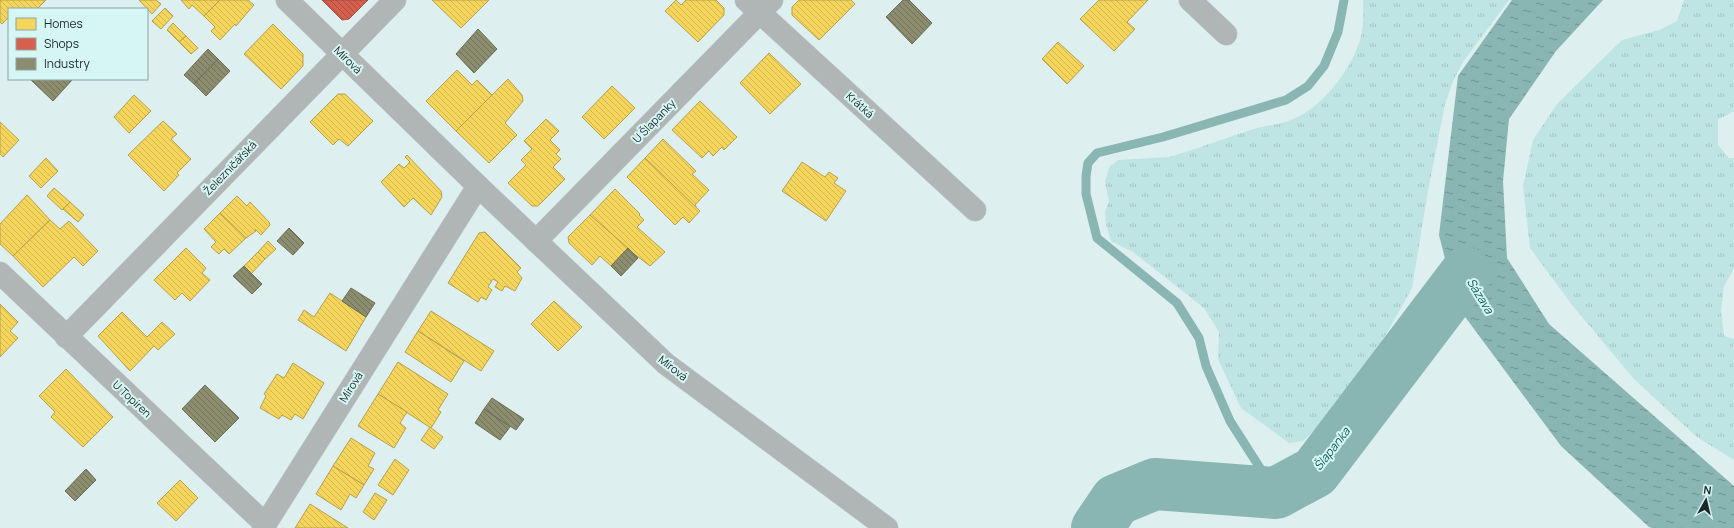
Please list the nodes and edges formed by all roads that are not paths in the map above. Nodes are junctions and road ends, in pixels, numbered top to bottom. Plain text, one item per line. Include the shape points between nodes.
1 (286, 0) edge
2 (395, 0) edge
3 (1190, 0) edge
4 (759, 4) edge
5 (1226, 34) dead end
6 (342, 54) junction
7 (478, 186) junction
8 (975, 210) dead end
9 (536, 241) junction
10 (0, 273) edge
11 (66, 337) junction
12 (264, 526) edge
13 (887, 528) edge

1 - 6 street, Mírová
2 - 6 street, Železničářská
3 - 5 street
4 - 8 street, Krátká
4 - 9 street, U Šlapanky
6 - 7 street, Mírová
6 - 11 street, Železničářská
7 - 9 street, Mírová
7 - 12 street, Mírová
9 - 13 street, Mírová via 666,364
10 - 11 street, U Topíren
11 - 12 street, U Topíren

